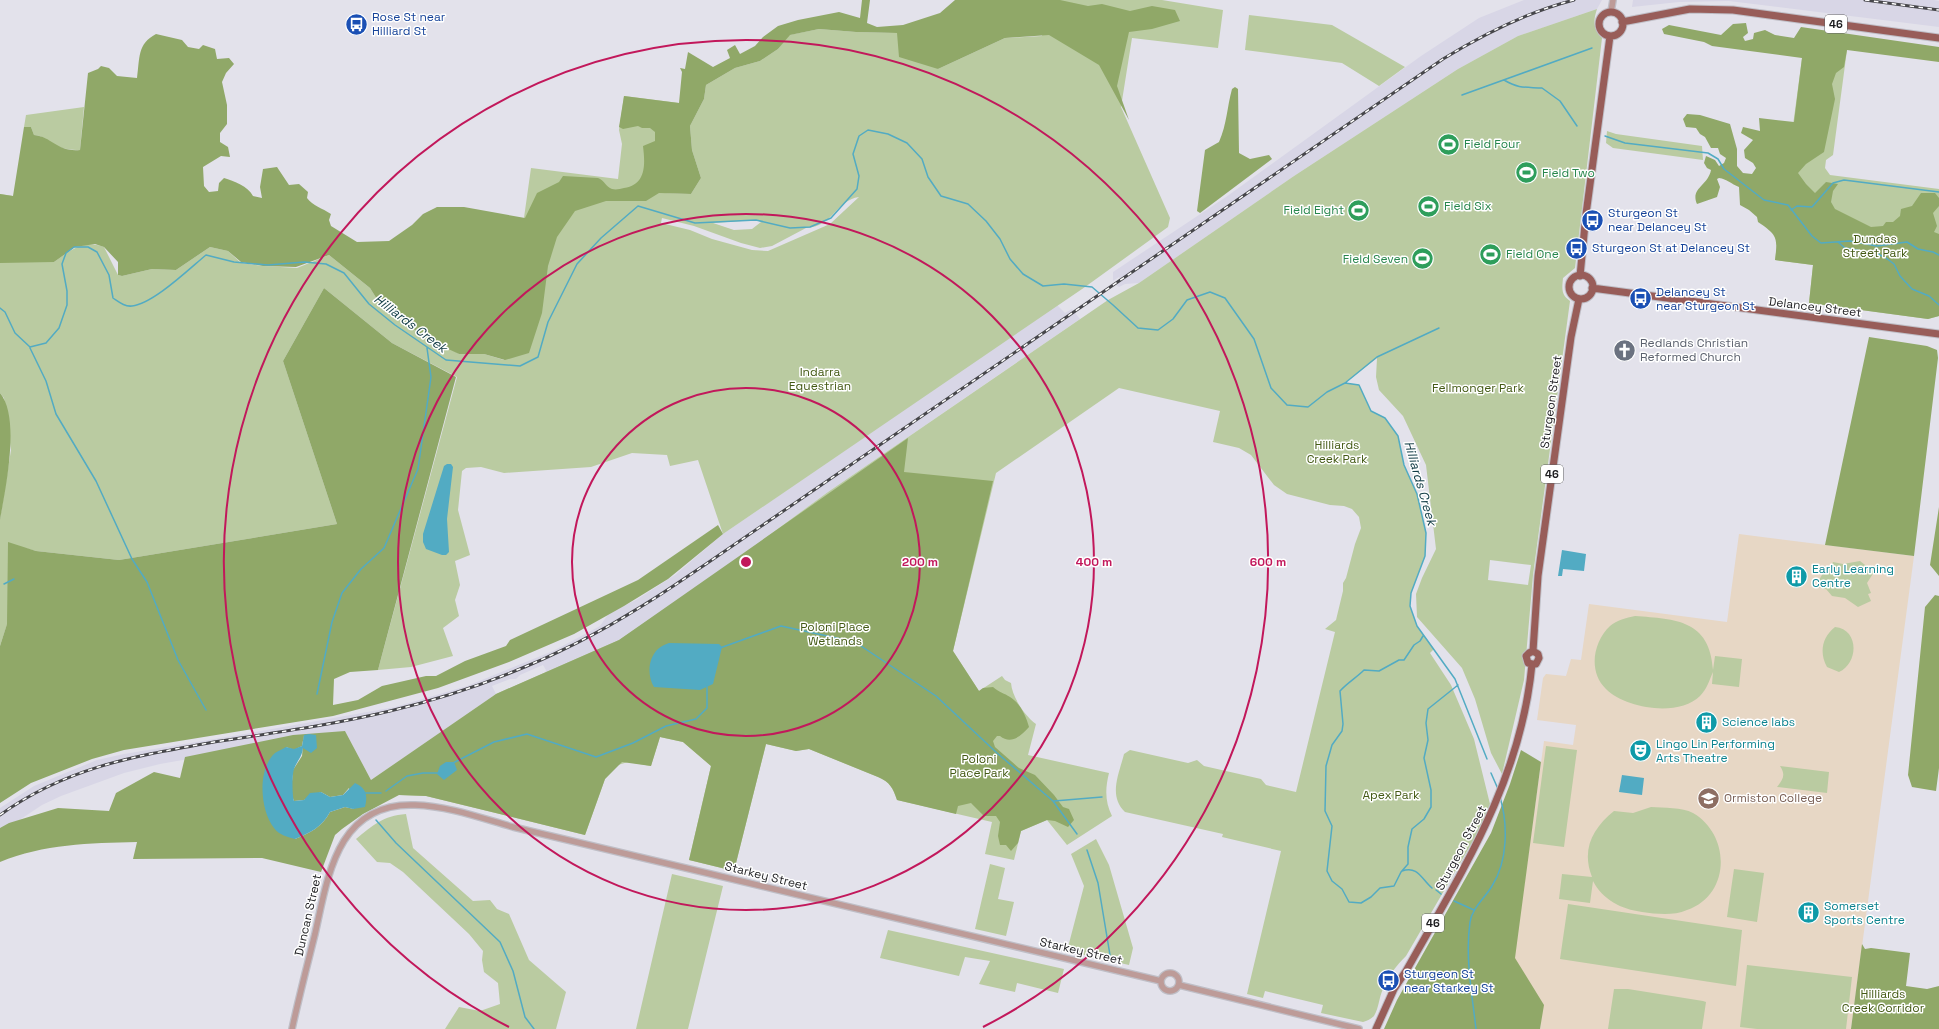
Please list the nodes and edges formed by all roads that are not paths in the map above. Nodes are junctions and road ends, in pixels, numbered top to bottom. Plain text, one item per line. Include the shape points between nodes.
1 (1613, 0) edge
2 (1611, 12) junction
3 (1622, 22) junction
4 (1610, 36) junction
5 (1939, 38) edge
6 (1580, 276) junction
7 (1592, 288) junction
8 (1579, 299) junction
9 (1939, 334) edge
10 (366, 818) joint
11 (1161, 981) junction
12 (1179, 985) junction
13 (292, 1029) edge
14 (1359, 1029) edge
15 (1376, 1029) edge

1 - 2 street
2 - 3 main road via 1618,15
2 - 4 main road via 1603,15 1599,23 1602,32
3 - 4 main road via 1620,32
3 - 5 main road, 46 via 1690,9 1733,10
4 - 6 main road
6 - 7 main road via 1588,278
6 - 8 main road via 1572,280 1569,288 1572,295
7 - 8 main road via 1592,292 1586,298
7 - 9 main road, Delancey Street
8 - 15 main road, Sturgeon Street / 46 via 1571,337 1539,569 1533,651 1539,658 1536,664 1532,664 1523,720 1506,779 1490,817 1394,989
10 - 11 street, Starkey Street via 384,809 404,805 458,812
10 - 13 street, Duncan Street via 347,836 332,862
11 - 12 street via 1162,987 1169,992 1176,990
11 - 12 street via 1164,975 1172,973 1178,976
12 - 14 street

